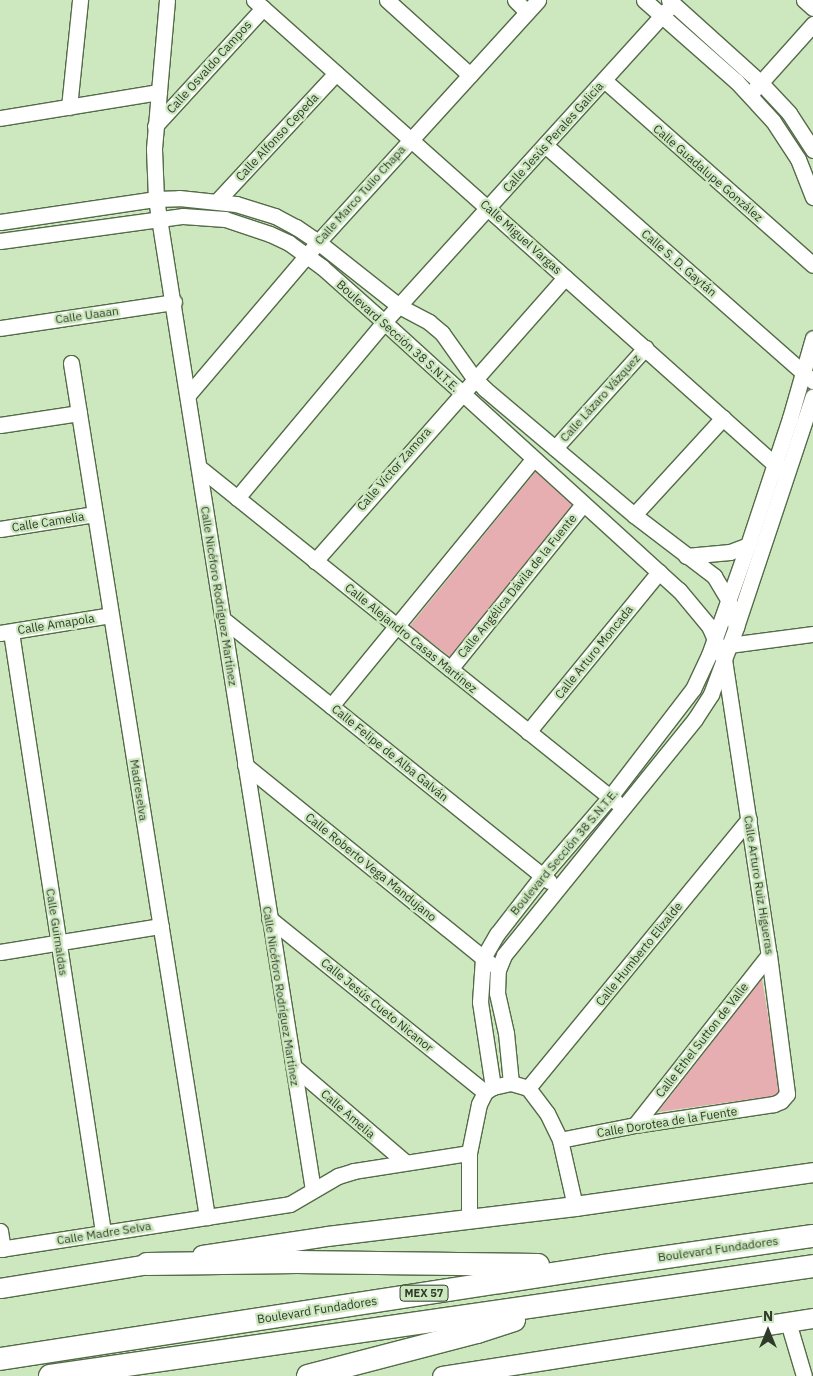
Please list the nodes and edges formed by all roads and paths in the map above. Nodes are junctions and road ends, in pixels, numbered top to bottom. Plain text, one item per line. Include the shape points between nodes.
1 (80, 0) edge
2 (167, 0) edge
3 (387, 0) edge
4 (515, 0) edge
5 (538, 0) edge
6 (644, 0) edge
7 (804, 0) edge
8 (671, 2) edge
9 (258, 4) edge
10 (813, 8) edge
11 (527, 12) junction
12 (662, 16) junction
13 (813, 24) edge
14 (336, 73) junction
15 (470, 74) junction
16 (604, 80) junction
17 (761, 83) junction
18 (159, 92) junction
19 (750, 95) junction
20 (69, 107) junction
21 (0, 118) edge
22 (155, 126) junction
23 (411, 140) junction
24 (545, 145) junction
25 (813, 150) edge
26 (810, 176) edge
27 (813, 197) edge
28 (156, 199) junction
29 (218, 200) junction
30 (488, 208) junction
31 (160, 218) junction
32 (0, 222) edge
33 (0, 241) edge
34 (318, 242) junction
35 (307, 255) junction
36 (813, 265) edge
37 (565, 277) junction
38 (174, 302) junction
39 (399, 306) junction
40 (384, 322) junction
41 (0, 328) edge
42 (812, 343) edge
43 (645, 348) junction
44 (71, 363) dead end
45 (808, 377) edge
46 (474, 378) junction
47 (461, 393) junction
48 (188, 395) junction
49 (813, 396) edge
50 (79, 413) junction
51 (723, 418) junction
52 (0, 425) edge
53 (555, 448) junction
54 (533, 459) junction
55 (775, 464) junction
56 (200, 468) junction
57 (787, 475) junction
58 (237, 498) junction
59 (583, 504) junction
60 (95, 514) junction
61 (634, 515) junction
62 (0, 529) edge
63 (748, 545) junction
64 (686, 556) junction
65 (315, 560) junction
66 (659, 572) junction
67 (728, 599) junction
68 (111, 615) junction
69 (223, 619) junction
70 (396, 626) junction
71 (736, 627) junction
72 (5, 632) edge
73 (813, 634) edge
74 (716, 637) junction
75 (727, 652) junction
76 (450, 669) junction
77 (331, 706) junction
78 (528, 732) junction
79 (245, 765) junction
80 (610, 797) junction
81 (623, 807) junction
82 (749, 819) junction
83 (542, 876) junction
84 (556, 888) junction
85 (269, 918) junction
86 (161, 926) junction
87 (58, 943) junction
88 (0, 952) edge
89 (769, 955) junction
90 (483, 958) junction
91 (498, 970) junction
92 (293, 1066) junction
93 (511, 1083) junction
94 (528, 1088) junction
95 (489, 1090) junction
96 (774, 1104) joint
97 (635, 1125) junction
98 (560, 1140) junction
99 (469, 1152) junction
100 (404, 1161) junction
101 (813, 1172) edge
102 (314, 1190) junction
103 (575, 1206) junction
104 (208, 1217) junction
105 (469, 1220) junction
106 (813, 1223) edge
107 (0, 1231) edge
108 (103, 1232) junction
109 (813, 1236) edge
110 (743, 1246) junction
111 (1, 1249) edge
112 (147, 1264) junction
113 (604, 1266) junction
114 (813, 1266) edge
115 (716, 1281) junction
116 (813, 1281) edge
117 (2, 1288) edge
118 (567, 1302) junction
119 (813, 1318) edge
120 (788, 1322) junction
121 (0, 1359) edge
122 (481, 1373) edge
123 (450, 1375) edge
124 (50, 1376) edge
125 (308, 1376) edge
126 (804, 1376) edge

1 - 20 street
2 - 18 street, Calle Nicéforo Rodríguez Martínez
3 - 15 street
4 - 11 street
5 - 11 street, Calle Marco Tulio Chapa
6 - 12 street
7 - 10 street
8 - 12 street, Calle Jesús Perales Galicia
8 - 17 street
9 - 14 street, Calle Miguel Vargas
9 - 22 street, Calle Osvaldo Campos
11 - 15 street, Calle Marco Tulio Chapa
12 - 16 street, Calle Jesús Perales Galicia
12 - 19 street
13 - 17 street
14 - 23 street, Calle Miguel Vargas
14 - 29 street, Calle Alfonso Cepeda
15 - 23 street, Calle Marco Tulio Chapa
16 - 24 street, Calle Jesús Perales Galicia
16 - 36 street, Calle Guadalupe González
17 - 19 street
17 - 25 street via 789,113
18 - 20 street
18 - 22 street, Calle Nicéforo Rodríguez Martínez
19 - 26 street via 788,141
20 - 21 street
22 - 28 street, Calle Nicéforo Rodríguez Martínez via 153,163
23 - 30 street, Calle Miguel Vargas
23 - 34 street, Calle Marco Tulio Chapa
24 - 30 street, Calle Jesús Perales Galicia
24 - 45 street, Calle S. D. Gaytán
26 - 27 street
28 - 29 street, Boulevard Sección 38 S.N.T.E.
28 - 31 street, Calle Nicéforo Rodríguez Martínez
28 - 32 street, Boulevard Sección 38 S.N.T.E.
29 - 34 street, Boulevard Sección 38 S.N.T.E. via 275,216
30 - 37 street, Calle Miguel Vargas
30 - 39 street, Calle Jesús Perales Galicia
31 - 33 street, Boulevard Sección 38 S.N.T.E.
31 - 35 street, Boulevard Sección 38 S.N.T.E. via 190,216 225,220 270,234
31 - 38 street, Calle Nicéforo Rodríguez Martínez
34 - 35 street, Calle Marco Tulio Chapa
34 - 39 street, Boulevard Sección 38 S.N.T.E.
35 - 40 street, Boulevard Sección 38 S.N.T.E.
35 - 48 street, Calle Marco Tulio Chapa
37 - 43 street, Calle Miguel Vargas
37 - 46 street, Calle Víctor Zamora
38 - 41 street, Calle Uaaan
38 - 48 street, Calle Nicéforo Rodríguez Martínez
39 - 40 street, Calle Jesús Perales Galicia
39 - 46 street, Boulevard Sección 38 S.N.T.E. via 442,333
40 - 47 street, Boulevard Sección 38 S.N.T.E.
40 - 58 street, Calle Jesús Perales Galicia
42 - 45 street, Boulevard Sección 38 S.N.T.E.
43 - 51 street, Calle Miguel Vargas
43 - 53 street, Calle Lázaro Vázquez
44 - 50 street, Madreselva
45 - 55 street, Boulevard Sección 38 S.N.T.E.
46 - 47 street, Calle Víctor Zamora
46 - 53 street, Boulevard Sección 38 S.N.T.E.
47 - 54 street, Boulevard Sección 38 S.N.T.E.
47 - 65 street, Calle Víctor Zamora
48 - 56 street, Calle Nicéforo Rodríguez Martínez
49 - 57 street, Boulevard Sección 38 S.N.T.E.
50 - 52 street
50 - 60 street, Madreselva
51 - 55 street, Calle Miguel Vargas
51 - 61 street
53 - 61 street, Boulevard Sección 38 S.N.T.E.
54 - 59 street, Boulevard Sección 38 S.N.T.E.
54 - 70 street
55 - 57 street, Calle Miguel Vargas
55 - 63 street, Boulevard Sección 38 S.N.T.E.
56 - 58 street, Calle Alejandro Casas Martínez
56 - 69 street, Calle Nicéforo Rodríguez Martínez
57 - 71 street, Boulevard Sección 38 S.N.T.E.
58 - 65 street, Calle Alejandro Casas Martínez
59 - 66 street, Boulevard Sección 38 S.N.T.E.
59 - 76 street, Calle Angélica Dávila de la Fuente
60 - 62 street, Calle Camelia
60 - 68 street, Madreselva
61 - 64 street, Boulevard Sección 38 S.N.T.E.
63 - 64 street via 730,552
63 - 67 street, Boulevard Sección 38 S.N.T.E.
64 - 67 street, Boulevard Sección 38 S.N.T.E. via 714,576
65 - 70 street, Calle Alejandro Casas Martínez
66 - 74 street, Boulevard Sección 38 S.N.T.E. via 698,610
66 - 78 street, Calle Arturo Moncada
67 - 71 street, Boulevard Sección 38 S.N.T.E.
67 - 74 street, Boulevard Sección 38 S.N.T.E.
68 - 72 street, Calle Amapola
68 - 86 street, Madreselva
69 - 77 street, Calle Felipe de Alba Galván
69 - 79 street, Calle Nicéforo Rodríguez Martínez
70 - 76 street, Calle Alejandro Casas Martínez
70 - 77 street
71 - 75 street, Boulevard Sección 38 S.N.T.E.
72 - 87 street, Calle Guirnaldas
73 - 75 street
74 - 75 street, Boulevard Sección 38 S.N.T.E.
74 - 80 street, Boulevard Sección 38 S.N.T.E. via 684,703
75 - 81 street, Boulevard Sección 38 S.N.T.E. via 705,705
75 - 82 street, Calle Arturo Ruiz Higueras
76 - 78 street, Calle Alejandro Casas Martínez
77 - 83 street, Calle Felipe de Alba Galván
78 - 80 street, Calle Alejandro Casas Martínez
79 - 85 street, Calle Nicéforo Rodríguez Martínez
79 - 90 street, Calle Roberto Vega Mandujano
80 - 81 street, Calle Alejandro Casas Martínez
80 - 83 street, Boulevard Sección 38 S.N.T.E.
81 - 84 street, Boulevard Sección 38 S.N.T.E.
82 - 89 street, Calle Arturo Ruiz Higueras
82 - 94 street, Calle Humberto Elizalde
83 - 84 street, Calle Felipe de Alba Galván
83 - 90 street, Boulevard Sección 38 S.N.T.E. via 497,934
84 - 91 street, Boulevard Sección 38 S.N.T.E. via 512,942
85 - 92 street, Calle Nicéforo Rodríguez Martínez
85 - 95 street, Calle Jesús Cueto Nicanor
86 - 87 street
86 - 104 street, Madreselva
87 - 88 street
87 - 108 street, Calle Guirnaldas
89 - 96 street, Calle Arturo Ruiz Higueras via 787,1089 785,1098
89 - 97 street, Calle Ethel Sutton de Valle
90 - 91 street, Calle Roberto Vega Mandujano
90 - 95 street, Boulevard Sección 38 S.N.T.E. via 480,1002
91 - 93 street, Boulevard Sección 38 S.N.T.E. via 496,992 506,1033
92 - 100 street, Calle Amelia
92 - 102 street, Calle Nicéforo Rodríguez Martínez
93 - 94 street
93 - 95 street
94 - 98 street via 538,1098
95 - 99 street, Boulevard Sección 38 S.N.T.E. via 475,1118
96 - 97 street, Calle Dorotea de la Fuente
97 - 98 street, Calle Dorotea de la Fuente
98 - 103 street
99 - 100 street
99 - 105 street, Boulevard Sección 38 S.N.T.E.
100 - 102 street via 338,1176
101 - 103 main road
102 - 104 street, Calle Madre Selva via 290,1204
103 - 105 main road
104 - 108 street, Calle Madre Selva
105 - 112 main road via 327,1236
106 - 110 highway
107 - 111 street
108 - 111 street, Calle Madre Selva
109 - 110 highway, Boulevard Fundadores / MEX 57
110 - 113 highway, Boulevard Fundadores / MEX 57
112 - 113 highway via 297,1262
112 - 117 main road
113 - 121 highway, Boulevard Fundadores / MEX 57
114 - 115 highway, MEX 57
115 - 116 highway
115 - 118 highway, MEX 57
118 - 124 highway, MEX 57
118 - 125 highway via 477,1332
119 - 120 main road
120 - 122 main road
120 - 126 street
122 - 123 main road

